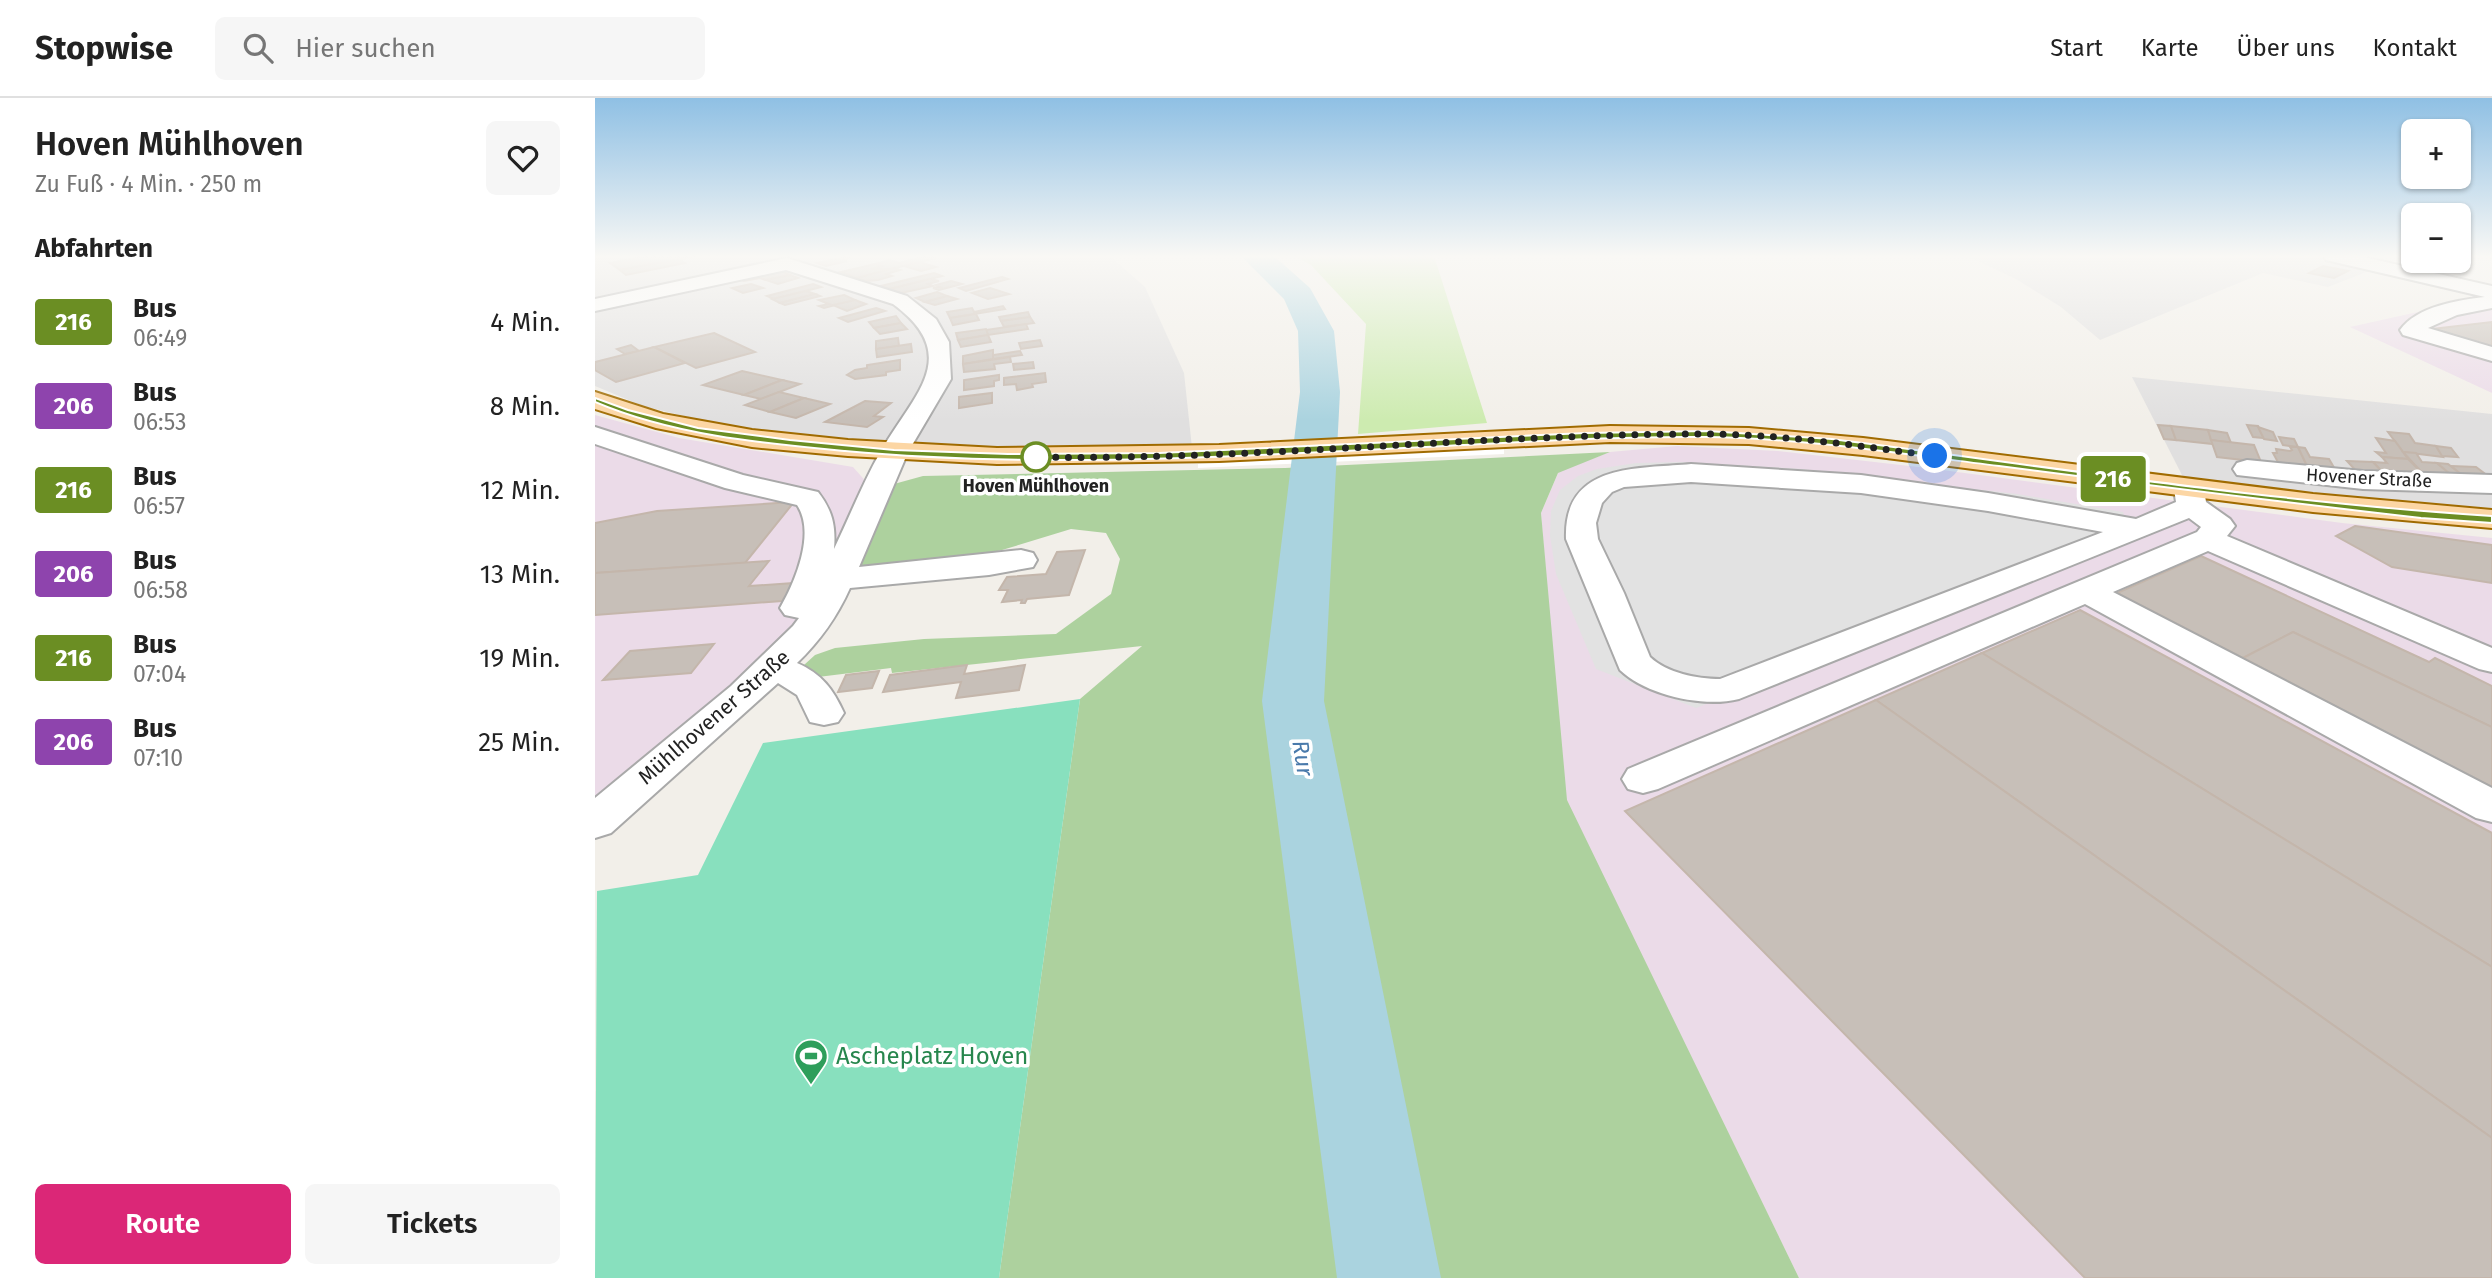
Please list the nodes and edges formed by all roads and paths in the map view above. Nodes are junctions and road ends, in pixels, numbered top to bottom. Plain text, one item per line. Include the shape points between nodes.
1 (915, 311) edge
2 (2448, 311) edge
3 (2492, 354) edge
4 (595, 400) edge
5 (595, 436) edge
6 (894, 453) junction
7 (2247, 469) dead end
8 (2492, 484) edge
9 (2190, 497) junction
10 (2492, 519) edge
11 (2137, 529) junction
12 (2208, 539) junction
13 (1021, 560) dead end
14 (824, 580) junction
15 (2086, 591) junction
16 (795, 611) dead end
17 (2492, 661) edge
18 (773, 667) junction
19 (824, 713) dead end
20 (1643, 779) dead end
21 (2492, 807) edge
22 (595, 822) edge

1 - 6 street, Mühlhovener Straße via 939,339 939,379
2 - 3 street via 2411,330
4 - 6 main road, Hovener Straße via 698,431
5 - 14 street via 734,482 807,498 815,505 820,527
6 - 9 main road, Hovener Straße via 1067,458 1707,434 1832,442
6 - 14 street, Mühlhovener Straße
7 - 8 street, Hovener Straße via 2363,480
9 - 10 main road, Hovener Straße
9 - 11 street
9 - 12 street via 2219,527
11 - 11 street via 1861,484 1691,473 1619,479 1602,486 1588,500 1581,523 1583,539 1633,662 1645,673 1699,691 1725,691
12 - 15 street
12 - 17 street
13 - 14 street
14 - 16 street
14 - 18 street, Mühlhovener Straße via 824,607 806,634
15 - 20 street
15 - 21 street
18 - 19 street via 816,691
18 - 22 street, Mühlhovener Straße

